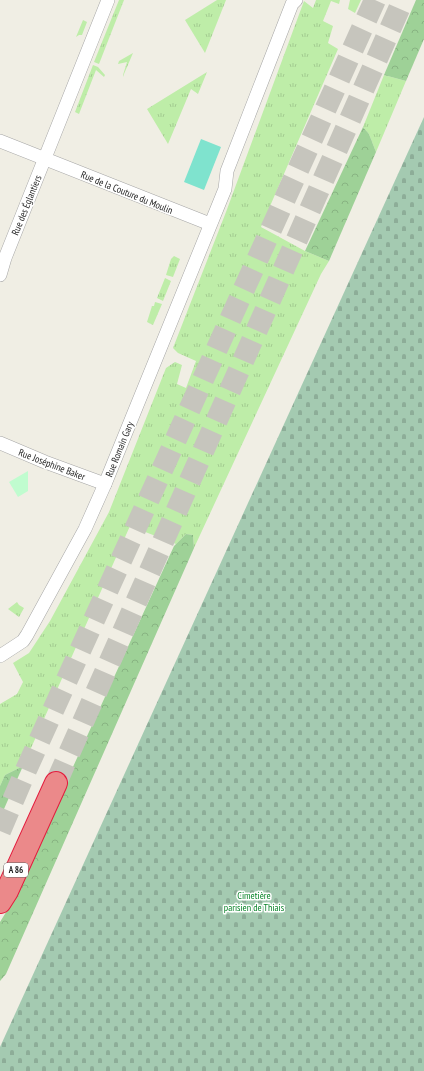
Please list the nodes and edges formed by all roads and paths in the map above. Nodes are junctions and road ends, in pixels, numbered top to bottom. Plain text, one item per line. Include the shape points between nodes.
1 (108, 0) edge
2 (296, 0) edge
3 (0, 141) edge
4 (45, 158) junction
5 (210, 224) junction
6 (0, 275) edge
7 (0, 443) edge
8 (105, 484) junction
9 (0, 656) edge
10 (56, 783) tunnel mouth
11 (0, 902) edge

1 - 4 street
2 - 5 street, Rue Romain Gary via 292,4 227,171 225,189
3 - 4 street, Rue de la Couture du Moulin
4 - 5 street, Rue de la Couture du Moulin
4 - 6 street, Rue des Églantiers
5 - 8 street, Rue Romain Gary
7 - 8 street, Rue Joséphine Baker
8 - 9 street, Rue Romain Gary via 85,529 27,636
10 - 11 highway, A 86

